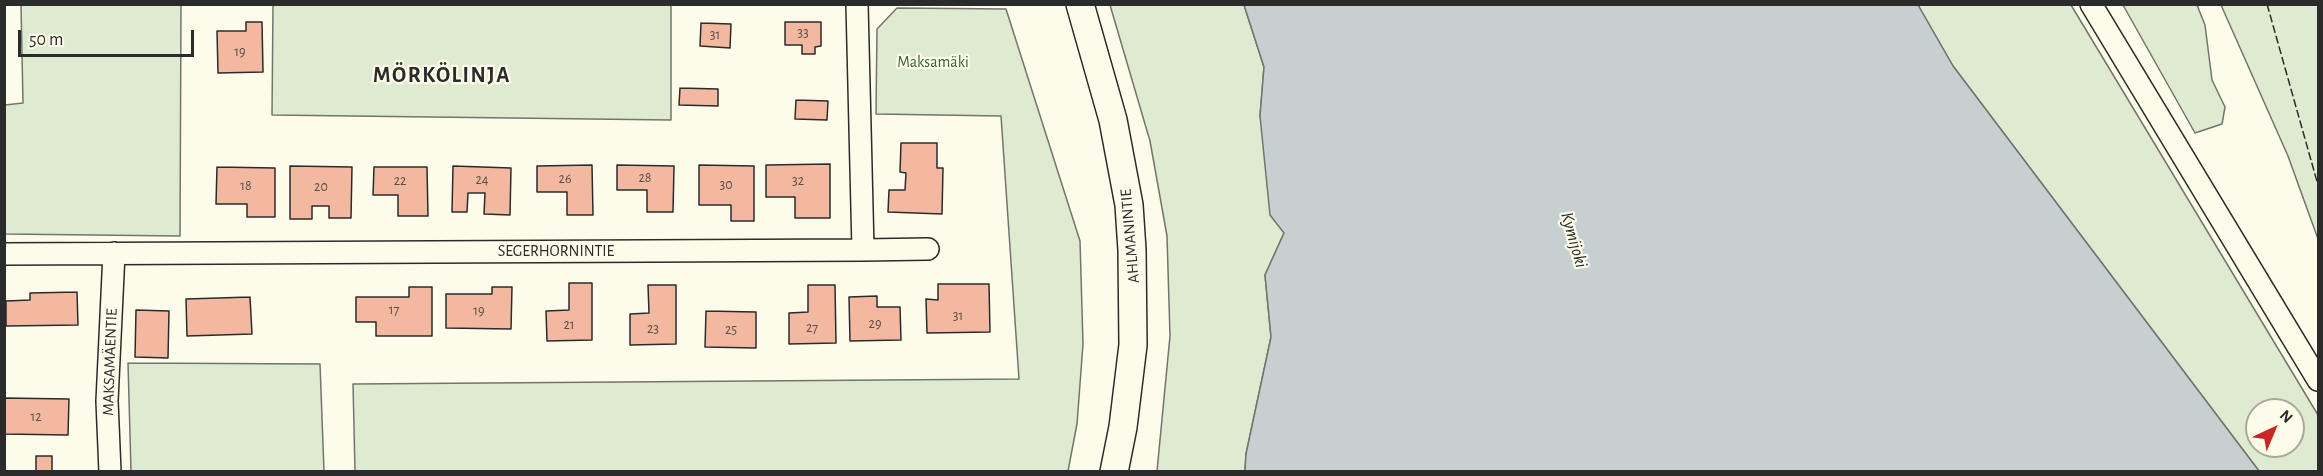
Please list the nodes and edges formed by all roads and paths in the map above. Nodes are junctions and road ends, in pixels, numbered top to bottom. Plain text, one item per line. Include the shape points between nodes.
1 (857, 4) edge
2 (1080, 4) edge
3 (2091, 4) edge
4 (928, 249) dead end
5 (863, 250) junction
6 (114, 253) junction
7 (4, 254) edge
8 (2319, 380) edge
9 (110, 471) edge
10 (1114, 471) edge

1 - 5 street
2 - 10 street, AHLMANINTIE via 1113,120 1129,205 1133,345
3 - 8 street
4 - 5 street, SEGERHORNINTIE
5 - 6 street, SEGERHORNINTIE
6 - 7 street, SEGERHORNINTIE
6 - 9 street, MAKSAMÄENTIE via 107,401

